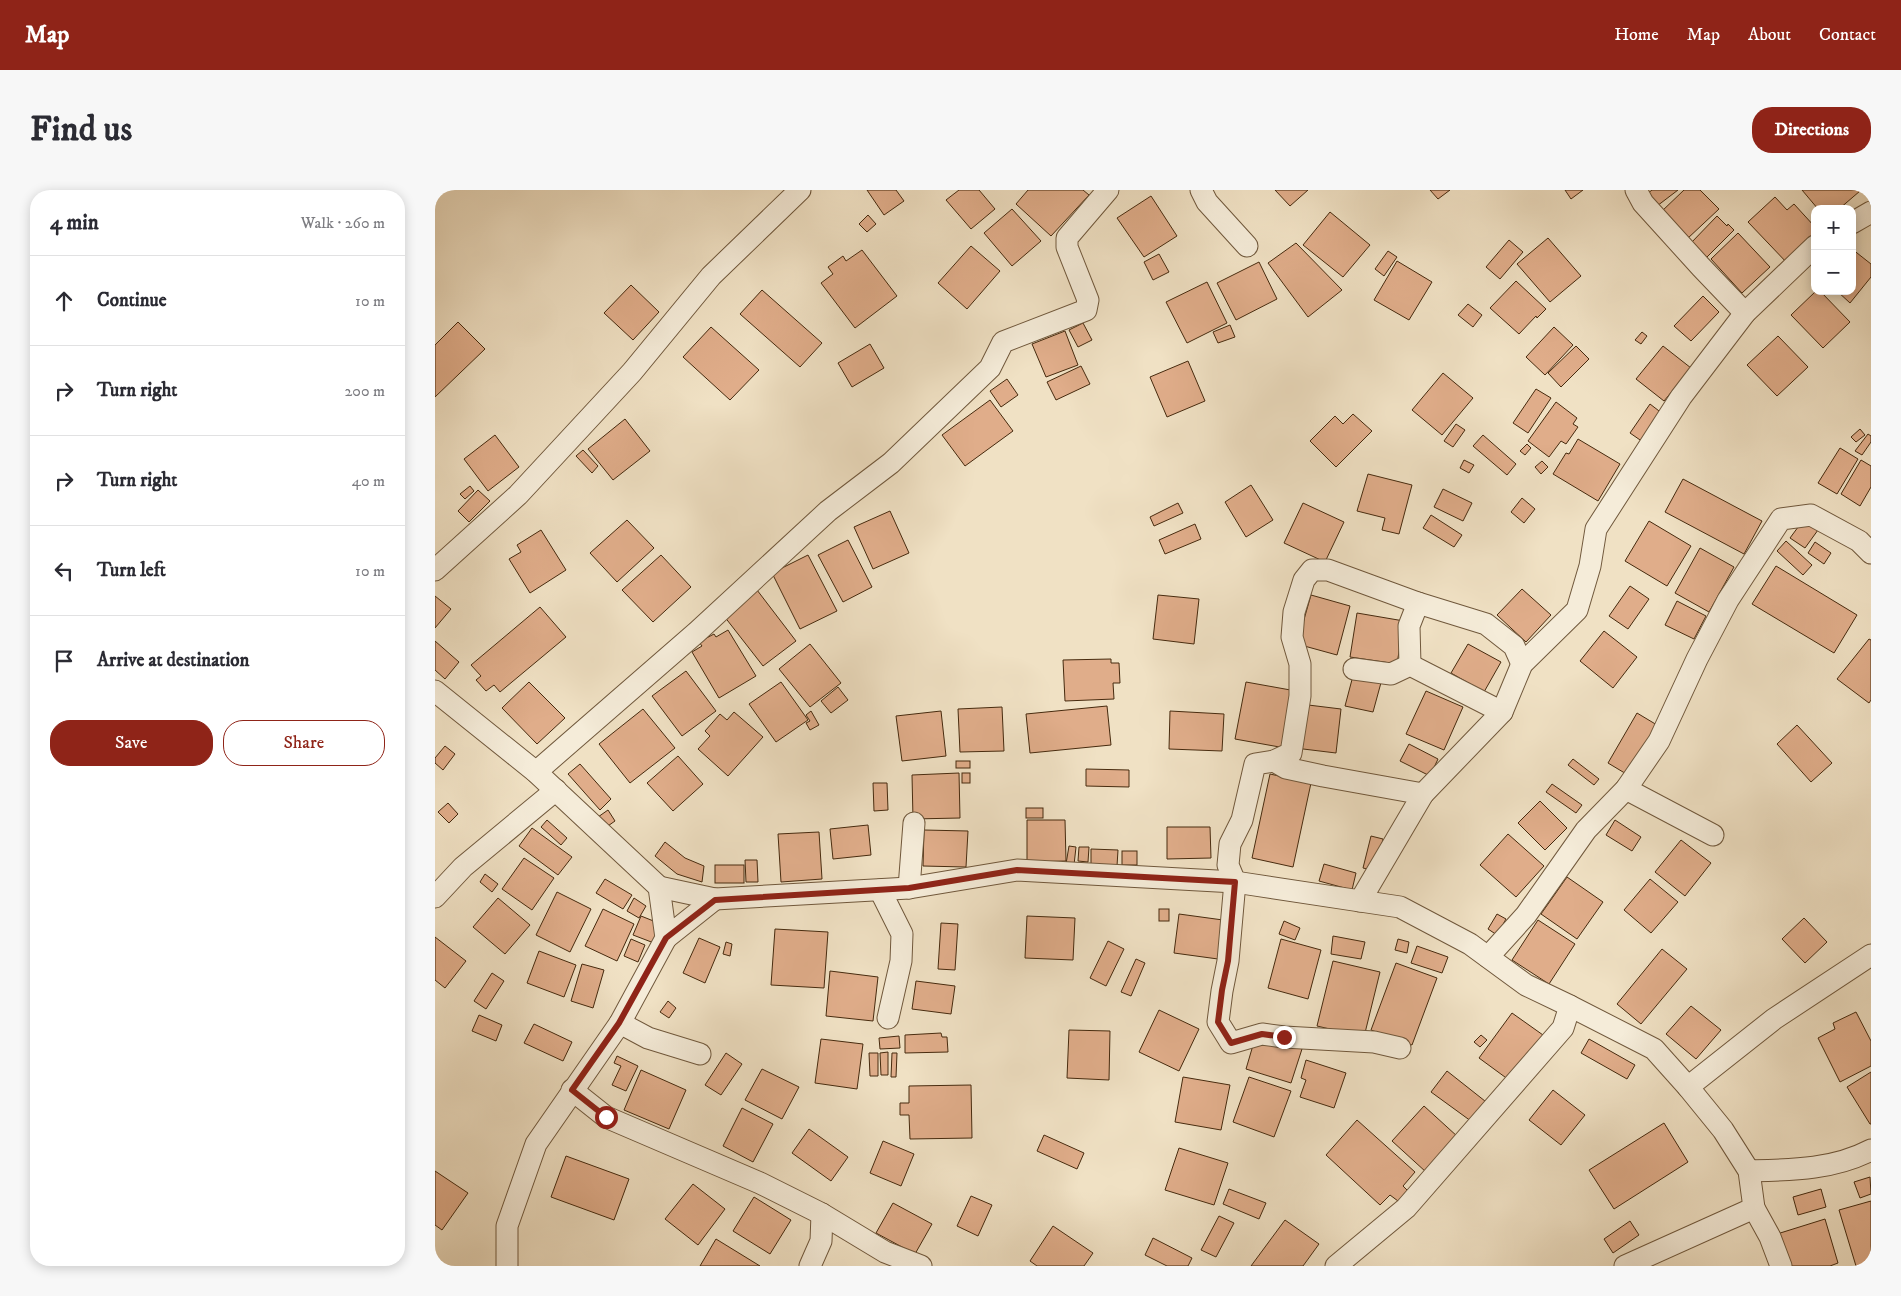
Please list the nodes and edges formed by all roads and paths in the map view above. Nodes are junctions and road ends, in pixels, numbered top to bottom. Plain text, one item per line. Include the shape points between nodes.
1 (800, 190) edge
2 (1108, 190) edge
3 (1201, 190) edge
4 (1636, 190) edge
5 (1871, 212) edge
6 (1856, 221) edge
7 (1247, 246) dead end
8 (1811, 250) edge
9 (1745, 312) junction
10 (1871, 554) edge
11 (435, 570) edge
12 (1418, 603) junction
13 (1521, 664) junction
14 (1410, 665) junction
15 (1354, 669) dead end
16 (435, 691) edge
17 (1502, 712) junction
18 (1274, 761) junction
19 (536, 772) junction
20 (1626, 789) junction
21 (556, 790) junction
22 (1423, 794) junction
23 (914, 823) dead end
24 (1713, 834) dead end
25 (1235, 882) junction
26 (659, 887) junction
27 (909, 888) junction
28 (880, 890) junction
29 (435, 897) edge
30 (715, 900) junction
31 (1360, 901) junction
32 (666, 938) junction
33 (1871, 955) edge
34 (1488, 957) junction
35 (1570, 1006) junction
36 (888, 1018) dead end
37 (619, 1023) junction
38 (1400, 1048) dead end
39 (700, 1054) dead end
40 (1689, 1088) junction
41 (572, 1090) junction
42 (1871, 1150) edge
43 (1749, 1172) junction
44 (1754, 1208) junction
45 (822, 1214) junction
46 (507, 1266) edge
47 (810, 1266) edge
48 (921, 1266) edge
49 (1336, 1266) edge
50 (1625, 1266) edge
51 (1781, 1266) edge

1 - 11 street via 711,276 632,372 518,495
2 - 19 street via 1067,238 1067,247 1088,300 1086,310 1003,342 990,368 891,463 828,511 697,632
3 - 7 street via 1207,202
4 - 9 street via 1643,203
5 - 6 street
8 - 9 street
9 - 13 street via 1681,397 1596,529 1590,566 1577,610
10 - 20 street via 1859,541 1811,515 1781,519 1728,600 1659,741
12 - 13 street via 1486,624 1514,646
12 - 14 street via 1409,626
12 - 18 street via 1328,570 1312,570 1303,580 1294,612 1292,637 1300,664 1300,696 1291,753
13 - 17 street
14 - 15 street via 1391,674
14 - 17 street
16 - 19 street
17 - 22 street
18 - 22 street via 1286,768
18 - 25 street via 1255,764 1243,820 1230,844 1228,865
19 - 21 street
20 - 24 street
20 - 34 street via 1586,830 1526,915
21 - 26 street
21 - 29 street via 463,867
22 - 31 street
23 - 27 street
25 - 27 street via 1017,870
25 - 31 street
25 - 38 street via 1228,961 1218,1022 1231,1043 1262,1034 1374,1042
26 - 30 street
26 - 32 street
27 - 28 street
28 - 30 street
28 - 36 street via 902,934 901,961
30 - 32 street
31 - 34 street via 1400,907 1471,944
32 - 37 street
33 - 40 street via 1774,1019
34 - 35 street via 1526,985
35 - 40 street via 1654,1049
35 - 49 street via 1563,1028 1407,1208
37 - 39 street via 648,1038
37 - 41 street
40 - 43 street via 1723,1130
41 - 45 street via 606,1117 760,1183
41 - 46 street via 537,1144 507,1226
42 - 43 street via 1811,1169
43 - 44 street
44 - 50 street
44 - 51 street
45 - 47 street via 821,1241
45 - 48 street via 885,1252

